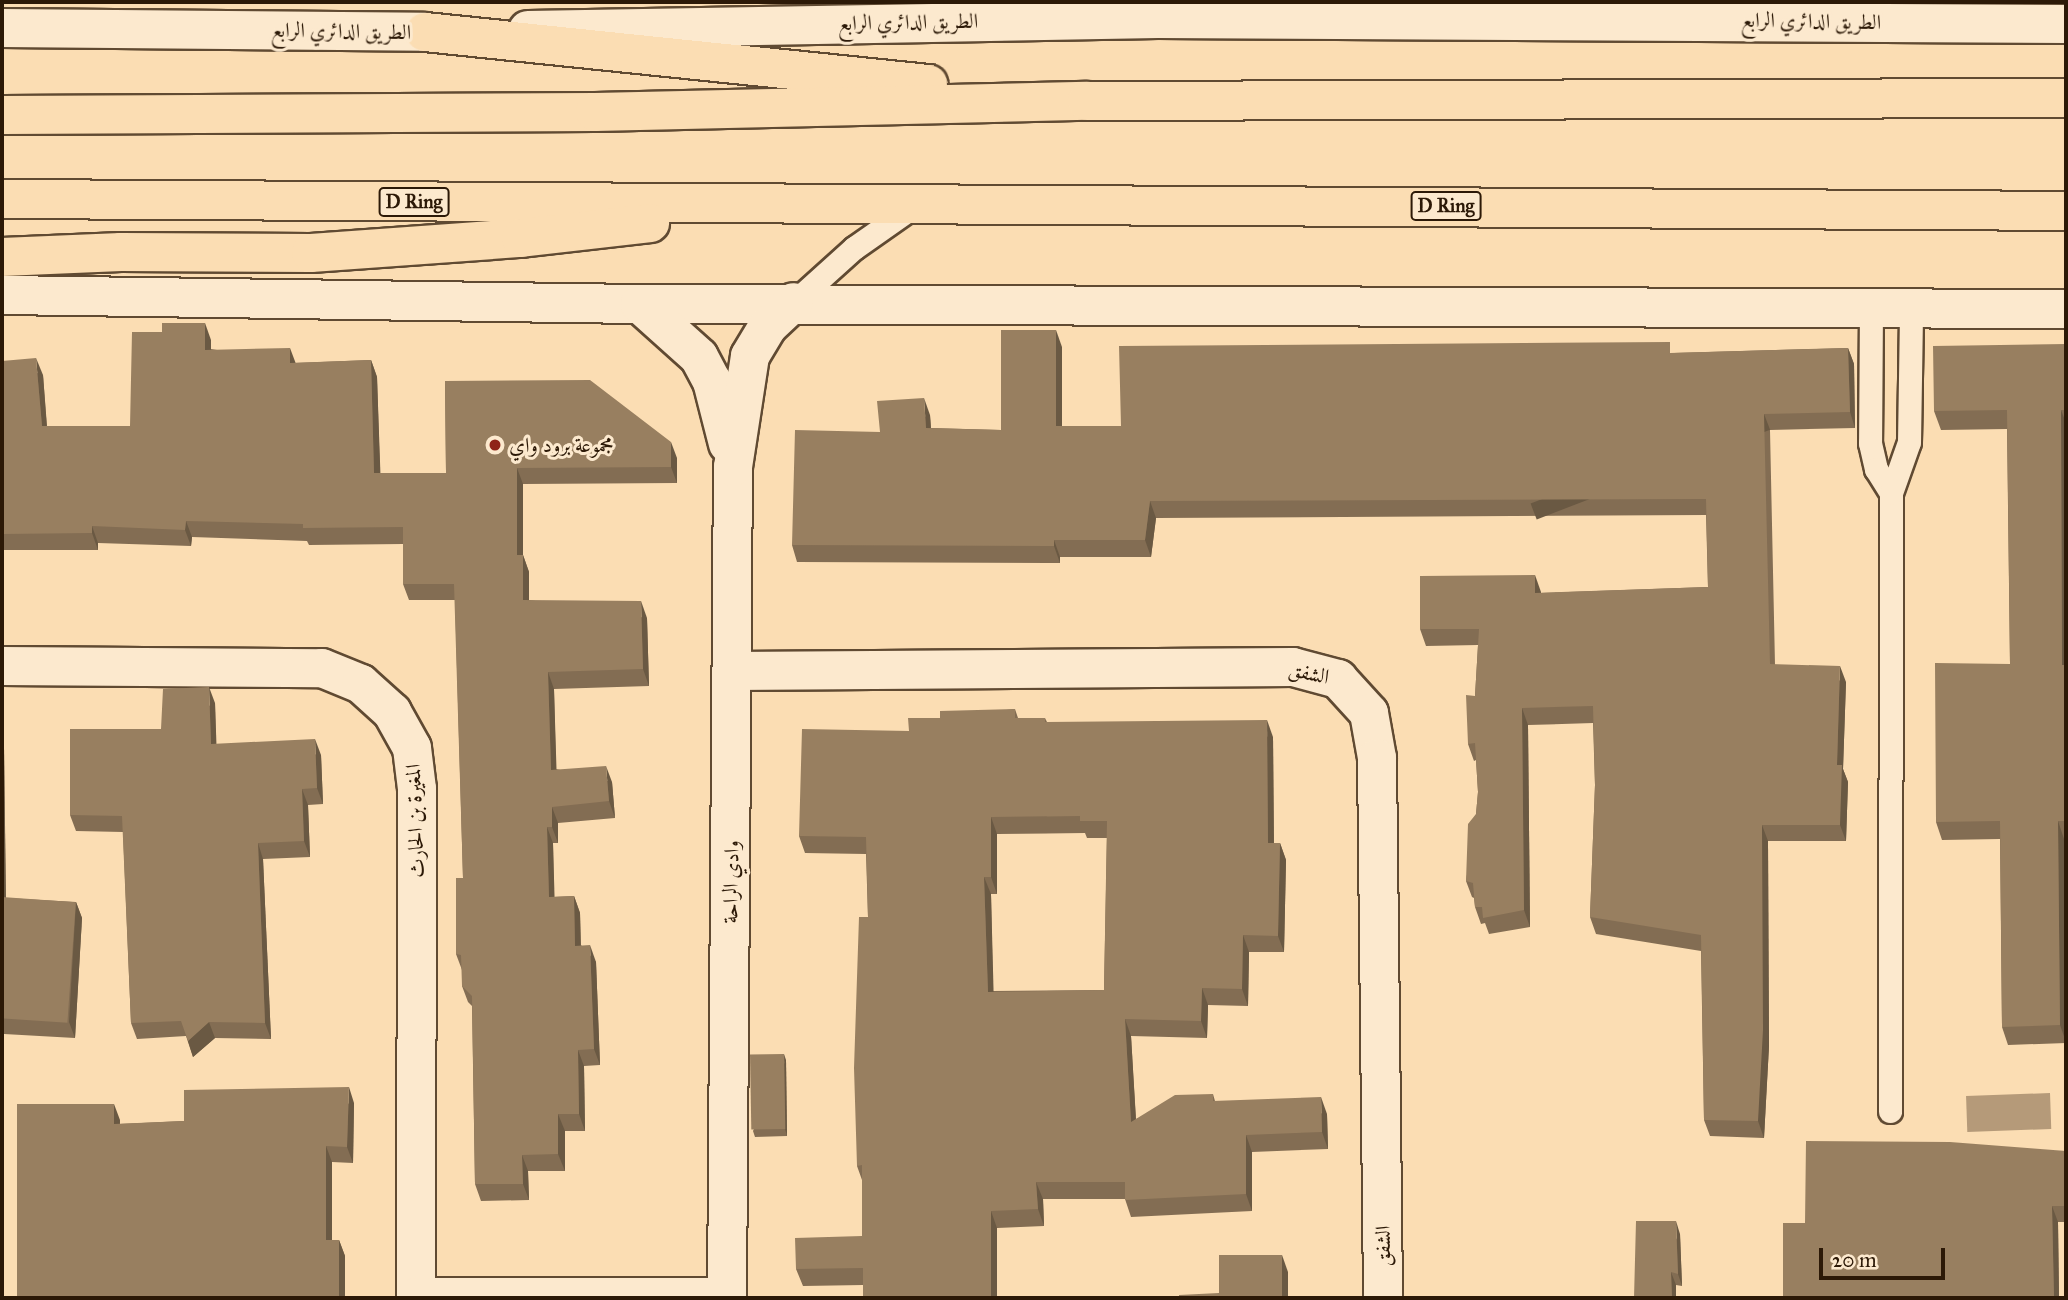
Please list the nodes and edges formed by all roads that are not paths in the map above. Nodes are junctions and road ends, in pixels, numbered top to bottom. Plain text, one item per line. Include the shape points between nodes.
1 (1144, 10) edge
2 (1008, 11) edge
3 (2066, 24) edge
4 (2, 28) edge
5 (425, 32) junction
6 (2066, 98) edge
7 (1087, 100) junction
8 (2, 115) edge
9 (2, 199) edge
10 (920, 201) junction
11 (826, 202) junction
12 (2066, 211) edge
13 (2, 257) edge
14 (2, 295) edge
15 (794, 302) junction
16 (640, 303) junction
17 (1871, 308) junction
18 (1911, 308) junction
19 (2066, 309) edge
20 (733, 467) junction
21 (1891, 492) junction
22 (2, 666) edge
23 (733, 671) junction
24 (1891, 1111) dead end
25 (416, 1298) edge
26 (727, 1298) edge
27 (1383, 1298) edge

1 - 2 street, الطريق الدائري الرابع
1 - 3 street, الطريق الدائري الرابع
2 - 5 street, الطريق الدائري الرابع
4 - 5 street, الطريق الدائري الرابع
5 - 7 main road
6 - 7 main road
7 - 8 main road via 595,112
9 - 11 main road, D Ring
10 - 11 main road, D Ring
10 - 12 main road, D Ring
10 - 15 lane via 853,247
11 - 13 main road via 521,238 324,252
14 - 16 street
15 - 16 street
15 - 17 street
15 - 20 street, وادي الراحة via 768,326 750,356
16 - 20 street, وادي الراحة via 699,357 712,380
17 - 18 street
17 - 21 lane via 1870,443 1876,469
18 - 19 street
18 - 21 lane via 1909,442
20 - 23 street, وادي الراحة
21 - 24 lane
22 - 25 street, المغيرة بن الحارث via 322,667 361,684 392,712 412,748 417,789
23 - 26 street, وادي الراحة
23 - 27 street, الشفق via 1293,667 1338,679 1369,713 1377,758
25 - 26 street, المغيرة بن الحارث

